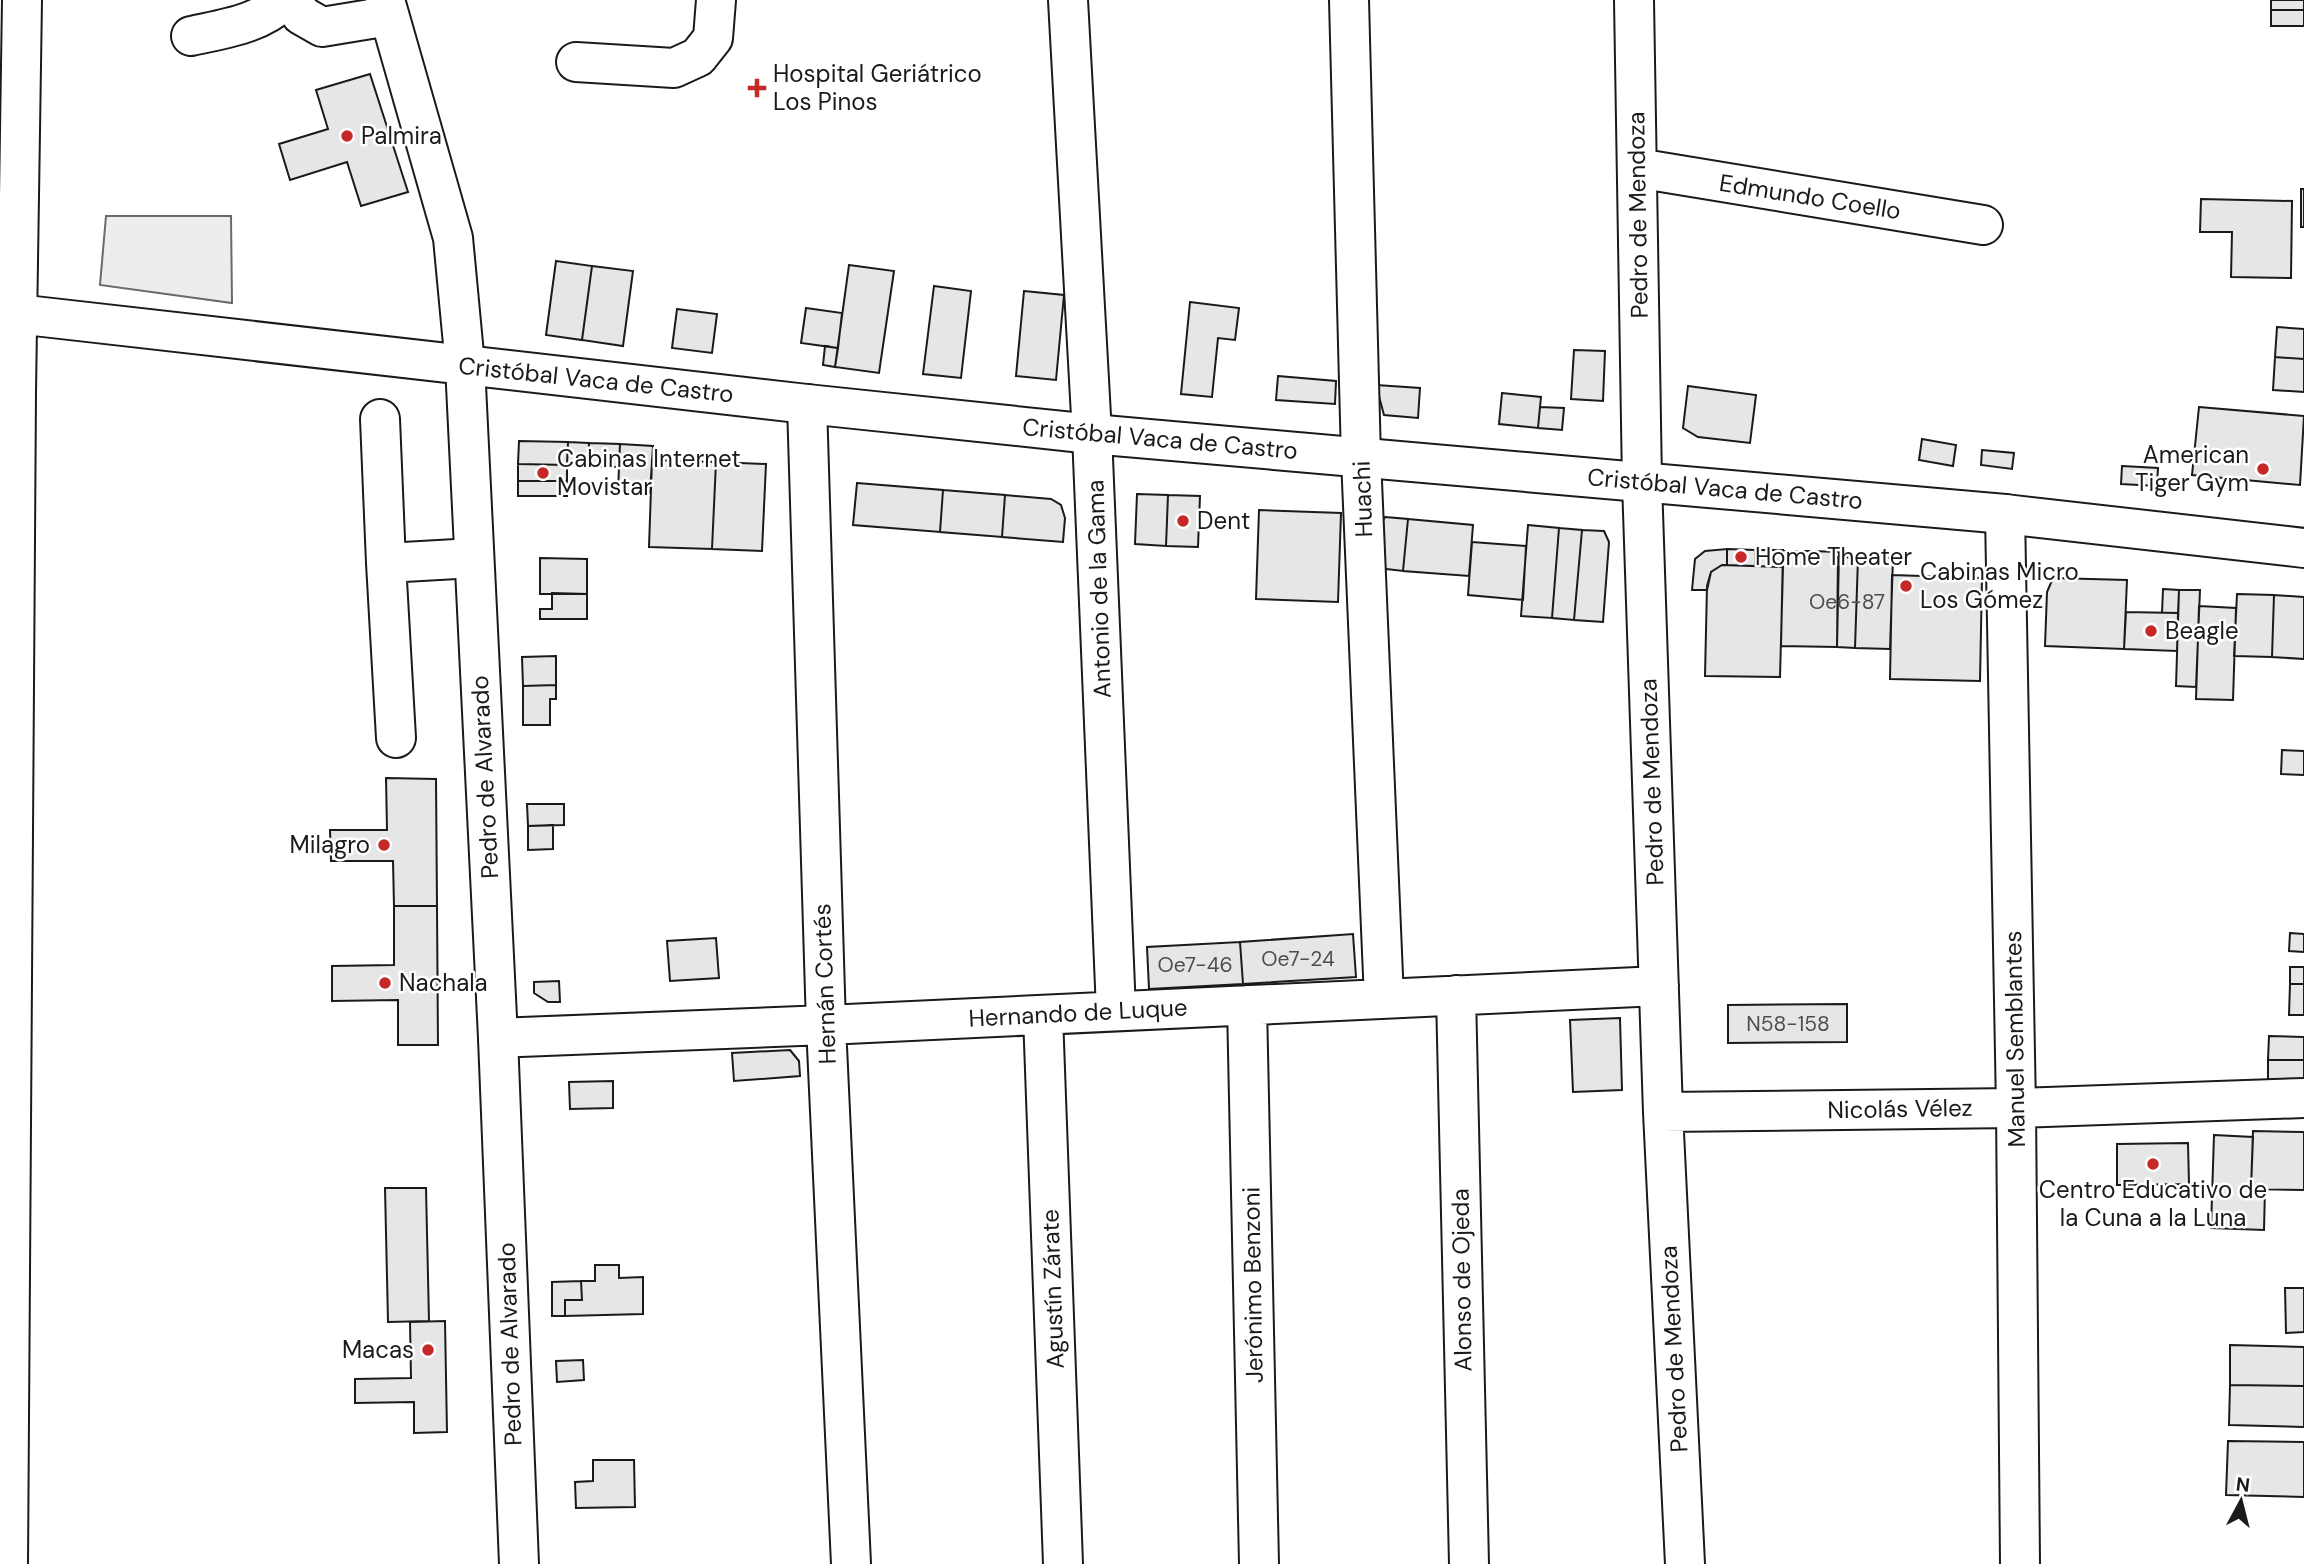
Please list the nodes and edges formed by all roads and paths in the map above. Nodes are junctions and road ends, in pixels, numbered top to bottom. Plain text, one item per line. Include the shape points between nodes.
1 (22, 0) edge
2 (285, 0) edge
3 (293, 0) edge
4 (716, 0) edge
5 (1068, 0) edge
6 (1349, 0) edge
7 (1633, 0) edge
8 (387, 8) edge
9 (191, 36) dead end
10 (576, 62) dead end
11 (1637, 168) junction
12 (1983, 225) dead end
13 (17, 314) junction
14 (465, 365) junction
15 (807, 404) junction
16 (380, 419) dead end
17 (1092, 433) junction
18 (1361, 458) junction
19 (1642, 482) junction
20 (2005, 514) junction
21 (2304, 548) edge
22 (474, 558) junction
23 (386, 563) junction
24 (396, 738) dead end
25 (1659, 986) junction
26 (1456, 995) junction
27 (1384, 999) junction
28 (1248, 1005) junction
29 (1116, 1011) junction
30 (1042, 1015) junction
31 (826, 1025) junction
32 (498, 1038) junction
33 (2304, 1098) edge
34 (2016, 1108) junction
35 (1663, 1112) junction
36 (9, 1214) junction
37 (0, 1291) edge
38 (8, 1564) edge
39 (519, 1564) edge
40 (851, 1564) edge
41 (1063, 1564) edge
42 (1259, 1564) edge
43 (1469, 1564) edge
44 (1685, 1564) edge
45 (2020, 1564) edge

1 - 13 street
2 - 9 street via 250,22
3 - 8 street via 301,15 322,27
4 - 10 street via 713,38 698,57 674,68
5 - 17 street, Antonio de la Gama
6 - 18 street, Huachi
7 - 11 street, Pedro de Mendoza
8 - 14 street, Pedro de Alvarado via 453,238
11 - 12 street, Edmundo Coello
11 - 19 street, Pedro de Mendoza
13 - 14 street, Cristóbal Vaca de Castro
13 - 36 street
14 - 15 street, Cristóbal Vaca de Castro
14 - 22 street, Pedro de Alvarado
15 - 17 street, Cristóbal Vaca de Castro
15 - 31 street, Hernán Cortés
16 - 23 street
17 - 18 street, Cristóbal Vaca de Castro
17 - 29 street, Antonio de la Gama
18 - 19 street, Cristóbal Vaca de Castro
18 - 27 street, Huachi
19 - 20 street, Cristóbal Vaca de Castro
19 - 25 street, Pedro de Mendoza
20 - 21 street, Cristóbal Vaca de Castro
20 - 34 street, Manuel Semblantes
22 - 23 street
22 - 32 street, Pedro de Alvarado
23 - 24 street
25 - 26 street, Hernando de Luque
25 - 35 street, Pedro de Mendoza
26 - 27 street, Hernando de Luque
26 - 43 street, Alonso de Ojeda
27 - 28 street, Hernando de Luque
28 - 29 street, Hernando de Luque
28 - 42 street, Jerónimo Benzoni
29 - 30 street, Hernando de Luque
30 - 31 street, Hernando de Luque
30 - 41 street, Agustín Zárate
31 - 32 street, Hernando de Luque
31 - 40 street, Hernán Cortés
32 - 39 street, Pedro de Alvarado
33 - 34 street, Nicolás Vélez
34 - 35 street, Nicolás Vélez
34 - 45 street, Manuel Semblantes
35 - 44 street, Pedro de Mendoza
36 - 37 street
36 - 38 street

